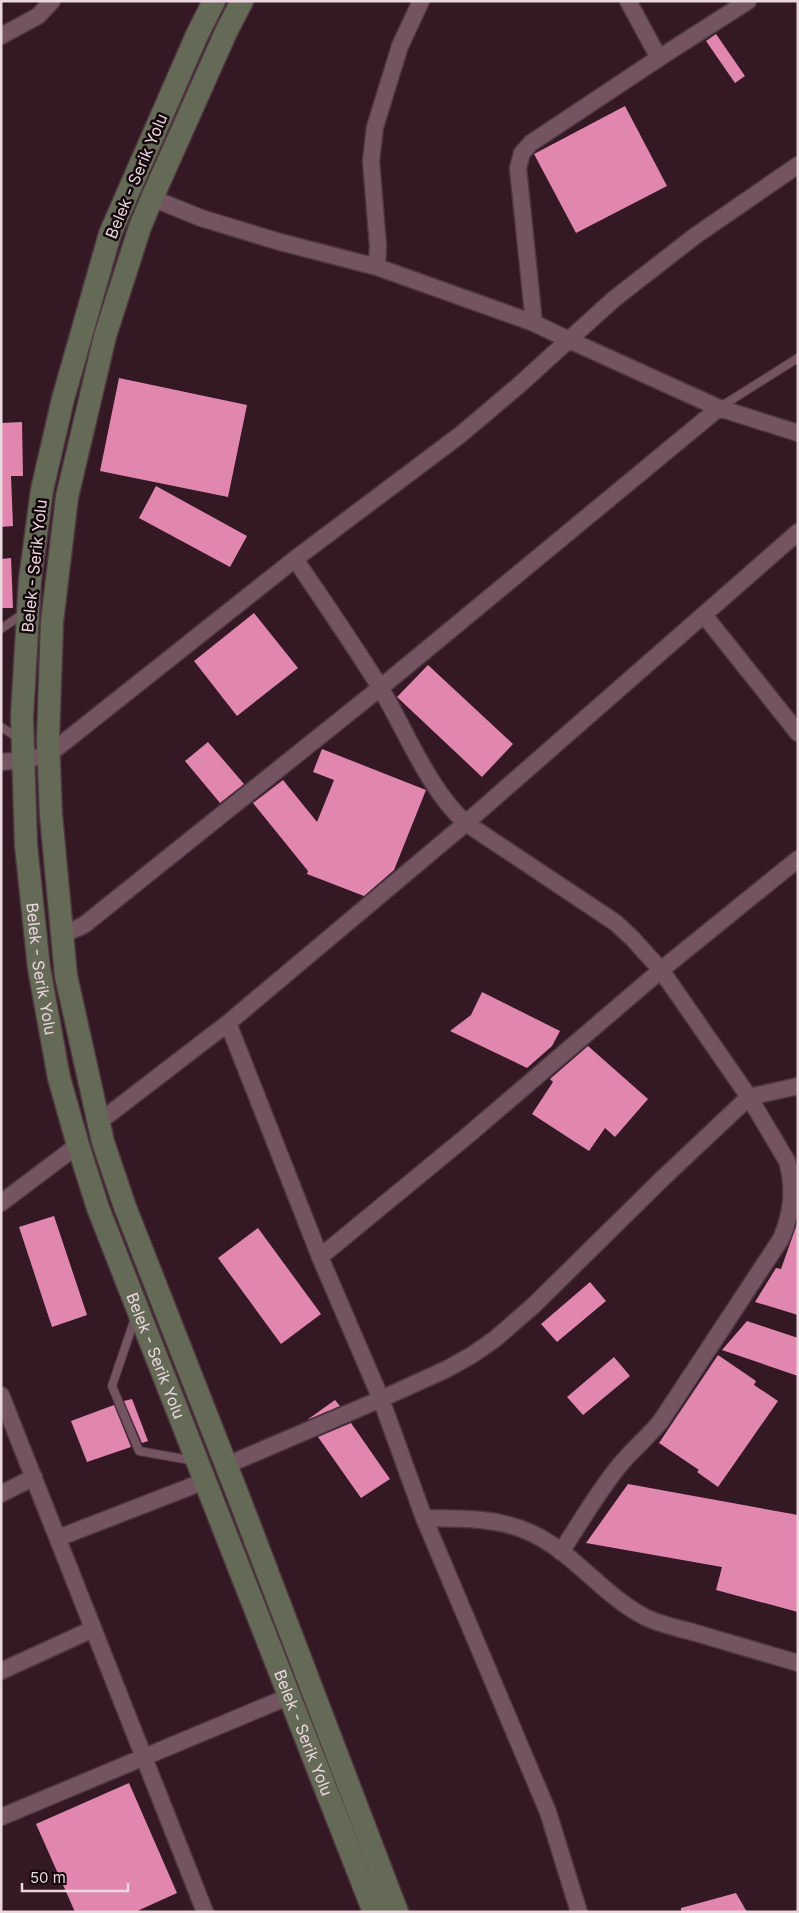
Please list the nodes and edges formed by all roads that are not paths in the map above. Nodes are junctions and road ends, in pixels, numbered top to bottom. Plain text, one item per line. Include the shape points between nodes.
1 (52, 1) edge
2 (214, 1) edge
3 (242, 1) edge
4 (421, 1) edge
5 (628, 1) edge
6 (748, 1) edge
7 (1, 36) edge
8 (659, 58) junction
9 (798, 165) edge
10 (152, 198) junction
11 (377, 268) junction
12 (534, 323) junction
13 (569, 340) junction
14 (798, 358) edge
15 (719, 408) junction
16 (798, 433) edge
17 (798, 532) edge
18 (295, 559) junction
19 (28, 611) junction
20 (704, 615) junction
21 (1, 629) edge
22 (380, 688) junction
23 (1, 727) edge
24 (798, 733) edge
25 (16, 754) edge
26 (48, 755) junction
27 (466, 823) junction
28 (798, 859) edge
29 (62, 935) junction
30 (661, 970) junction
31 (228, 1023) junction
32 (798, 1086) edge
33 (749, 1097) junction
34 (99, 1122) junction
35 (78, 1145) junction
36 (1, 1203) edge
37 (320, 1257) junction
38 (138, 1309) junction
39 (1, 1395) edge
40 (381, 1399) junction
41 (227, 1466) junction
42 (201, 1471) junction
43 (34, 1478) junction
44 (1, 1494) edge
45 (424, 1518) junction
46 (58, 1538) junction
47 (561, 1552) junction
48 (93, 1629) junction
49 (798, 1663) edge
50 (1, 1671) edge
51 (290, 1696) junction
52 (144, 1758) junction
53 (1, 1817) edge
54 (206, 1912) edge
55 (374, 1912) edge
56 (397, 1912) edge
57 (579, 1912) edge

1 - 7 street via 38,16
2 - 19 main road, Belek - Serik Yolu via 110,234 63,399 42,490
3 - 10 main road, Belek - Serik Yolu
4 - 11 street via 400,46 375,127 371,161
5 - 8 street
6 - 8 street
8 - 12 street via 531,143 519,160
9 - 13 street via 695,236
10 - 11 street via 280,242
10 - 26 main road, Belek - Serik Yolu via 105,336 67,497 52,622
11 - 12 street
12 - 13 street
13 - 15 street
13 - 18 street via 460,434
14 - 15 lane
15 - 16 street
15 - 22 street
17 - 20 street
18 - 22 street
18 - 26 street
19 - 21 lane
19 - 25 main road, Belek - Serik Yolu via 22,717
20 - 24 street
20 - 27 street
22 - 27 street via 443,799
22 - 29 street via 84,924
23 - 25 lane
25 - 26 street
25 - 35 main road, Belek - Serik Yolu via 39,968 59,1078
26 - 29 main road, Belek - Serik Yolu via 50,815
27 - 30 street via 616,923
27 - 31 street
28 - 30 street
29 - 34 main road, Belek - Serik Yolu via 66,976
30 - 33 street
30 - 37 street
31 - 34 street
31 - 37 street
32 - 33 street
33 - 40 street via 515,1323 456,1364
33 - 47 street via 787,1161 792,1188 788,1224 661,1421 620,1465
34 - 41 main road, Belek - Serik Yolu via 125,1207
35 - 36 street
35 - 38 main road, Belek - Serik Yolu via 98,1208
37 - 40 street
38 - 42 main road, Belek - Serik Yolu
38 - 42 lane via 112,1386 139,1451
39 - 43 street
40 - 41 street
40 - 45 street
41 - 56 main road, Belek - Serik Yolu
42 - 46 street
42 - 51 main road, Belek - Serik Yolu
43 - 44 street
43 - 46 street
45 - 47 street via 482,1520 508,1525 529,1532
45 - 57 street via 548,1812
46 - 48 street
47 - 49 street via 612,1596 648,1618
48 - 50 street
48 - 52 street
51 - 52 street
51 - 55 main road, Belek - Serik Yolu
52 - 53 street
52 - 54 street

